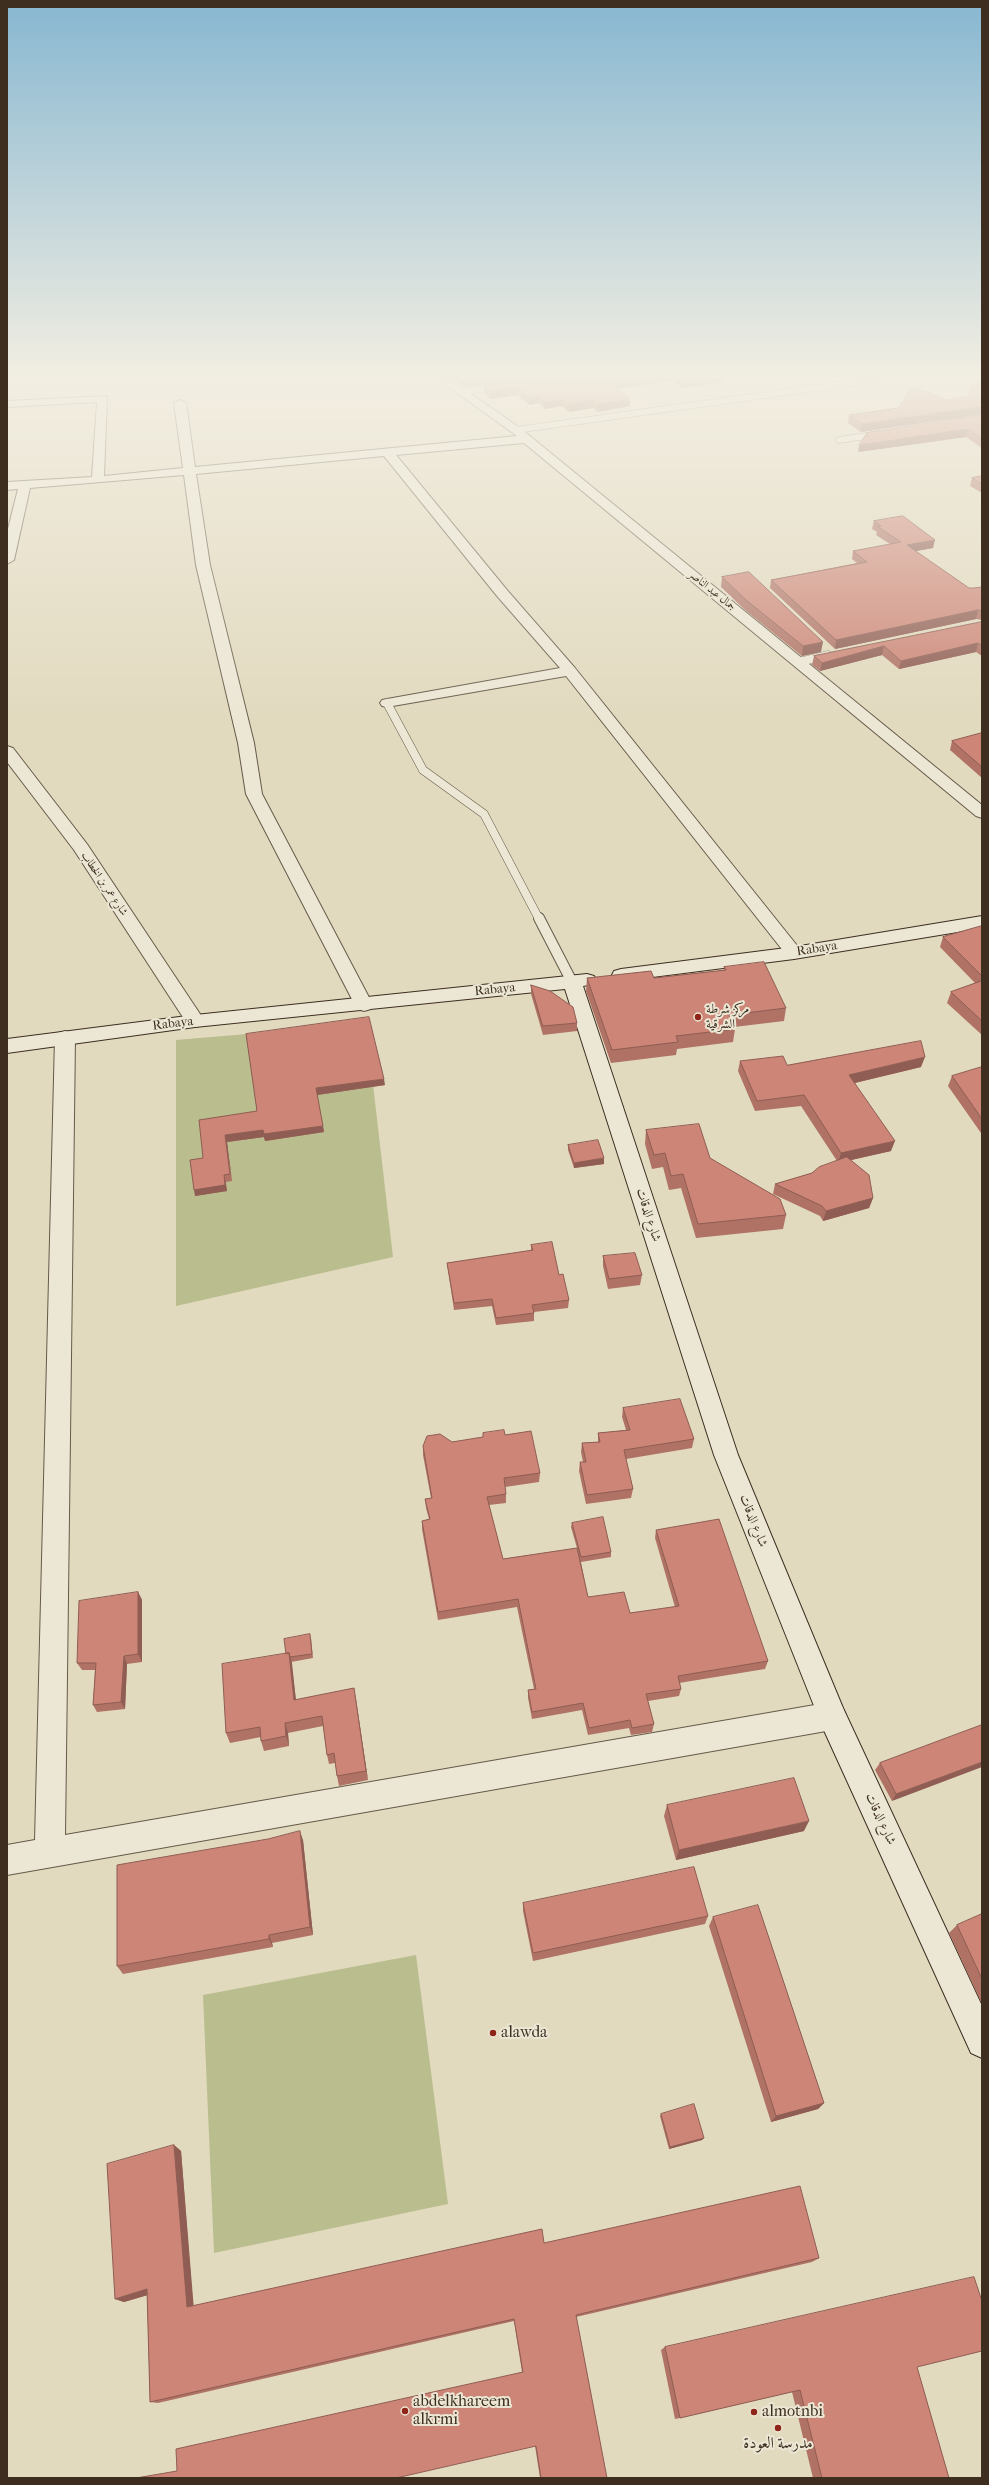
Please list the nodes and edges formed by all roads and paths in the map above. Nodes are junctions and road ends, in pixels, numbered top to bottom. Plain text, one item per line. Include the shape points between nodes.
1 (24, 491) edge
2 (192, 491) edge
3 (419, 491) edge
4 (590, 491) edge
5 (7, 560) edge
6 (826, 649) dead end
7 (799, 662) junction
8 (570, 671) junction
9 (386, 702) joint
10 (7, 751) edge
11 (982, 813) edge
12 (981, 924) edge
13 (794, 953) junction
14 (572, 982) junction
15 (364, 1005) junction
16 (195, 1021) junction
17 (65, 1038) junction
18 (7, 1046) edge
19 (832, 1716) junction
20 (50, 1851) junction
21 (7, 1860) edge
22 (982, 2042) edge

1 - 5 street
2 - 15 street via 203,565 246,743 254,794
3 - 8 street
4 - 7 street, جمال عبد الناصر
6 - 7 lane via 836,653
7 - 11 street, جمال عبد الناصر
8 - 9 street
8 - 13 street
9 - 14 lane via 423,770 484,814
10 - 16 street, شارع عمر بن الخطاب via 81,848
12 - 13 street, Rabaya
13 - 14 street, Rabaya
14 - 15 street, Rabaya
14 - 19 street, شارع الدقات via 726,1455
15 - 16 street, Rabaya
16 - 17 street, Rabaya
17 - 18 street, Rabaya
17 - 20 street
19 - 20 street
19 - 22 street, شارع الدقات
20 - 21 street

